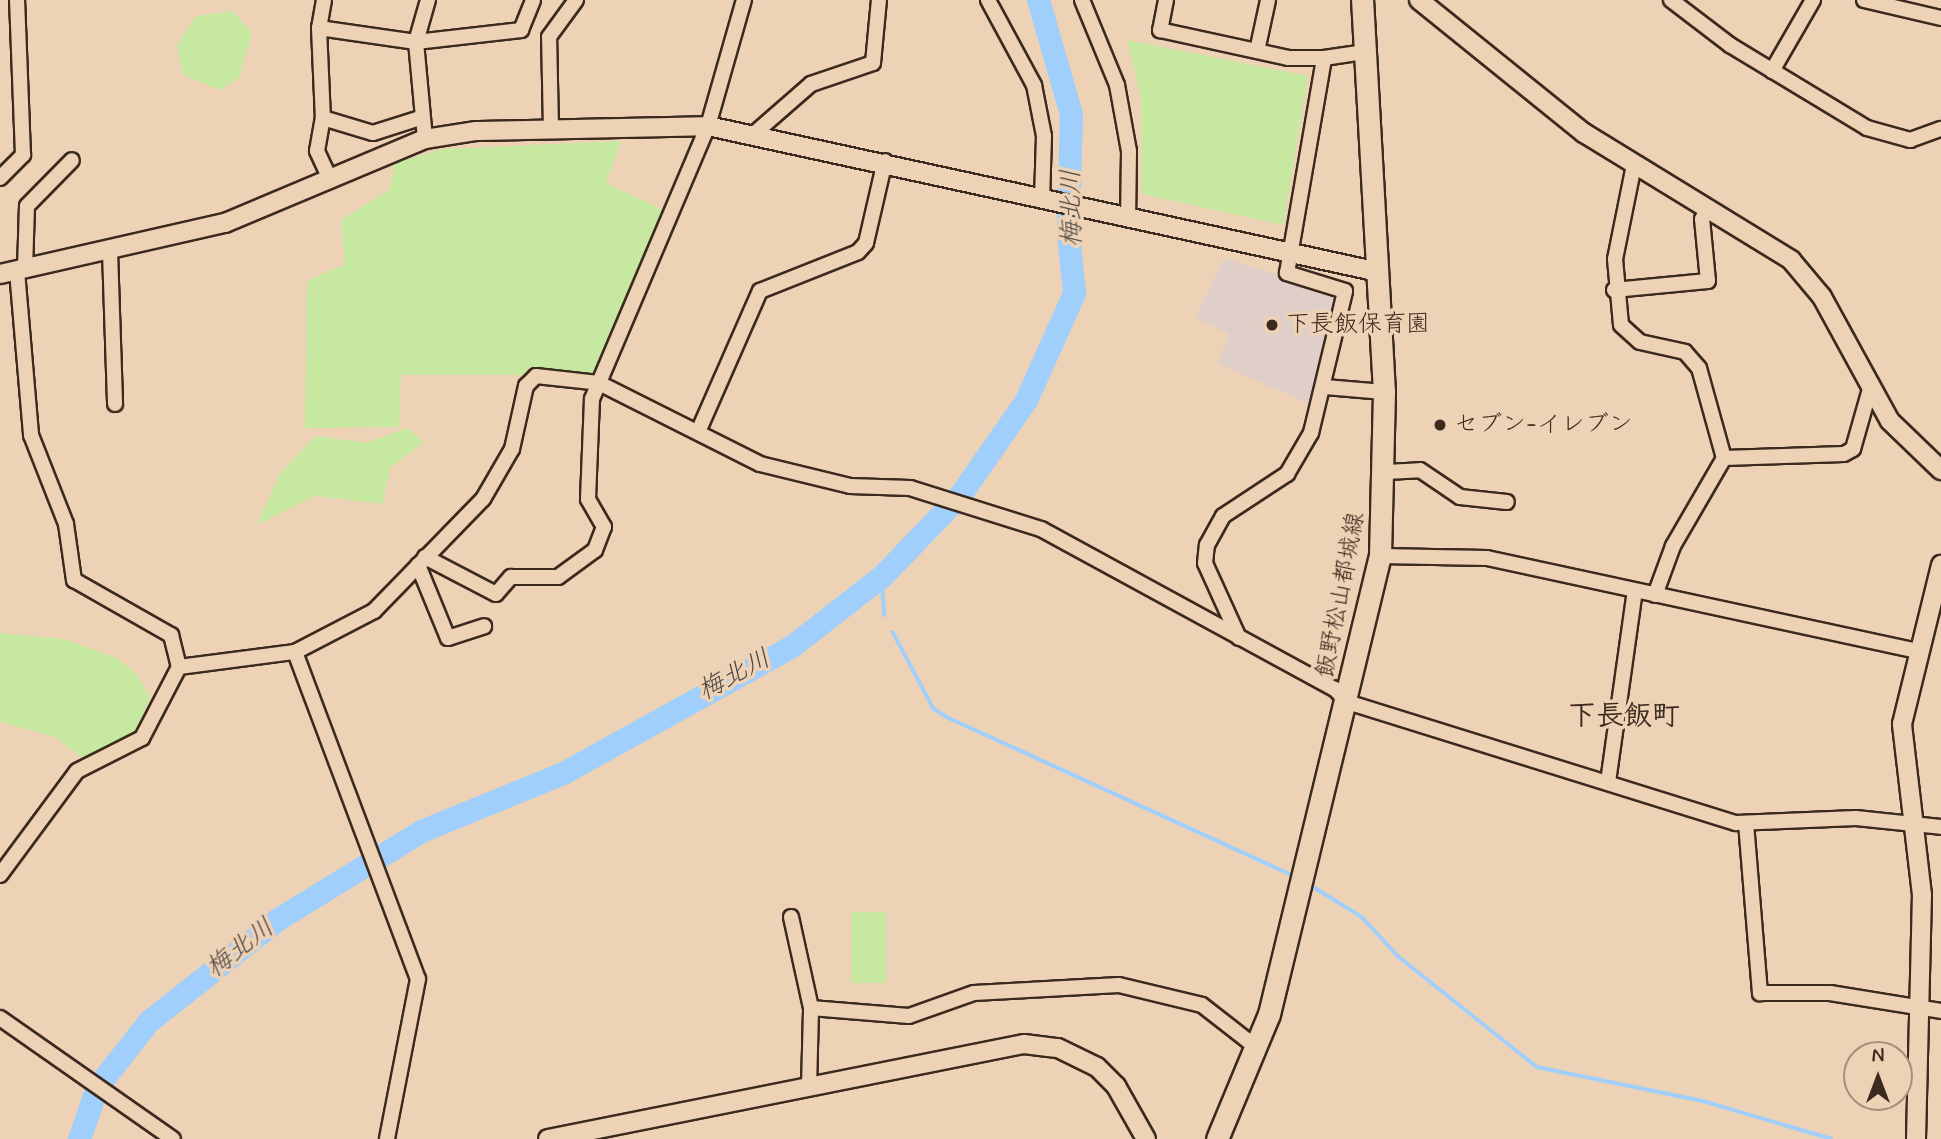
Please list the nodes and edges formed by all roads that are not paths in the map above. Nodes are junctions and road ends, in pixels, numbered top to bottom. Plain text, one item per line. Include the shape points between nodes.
1 (17, 0) edge
2 (324, 0) edge
3 (428, 0) edge
4 (533, 0) edge
5 (576, 0) edge
6 (744, 0) edge
7 (880, 0) edge
8 (988, 0) edge
9 (1082, 0) edge
10 (1166, 0) edge
11 (1268, 0) edge
12 (1362, 0) edge
13 (1419, 0) edge
14 (1671, 0) edge
15 (1813, 0) edge
16 (1864, 0) edge
17 (1941, 18) edge
18 (319, 28) junction
19 (416, 42) junction
20 (1257, 51) junction
21 (1364, 52) junction
22 (1324, 58) junction
23 (1772, 71) junction
24 (323, 118) junction
25 (420, 118) junction
26 (708, 126) junction
27 (551, 129) junction
28 (1941, 129) edge
29 (756, 132) junction
30 (425, 139) junction
31 (72, 160) dead end
32 (885, 161) junction
33 (1633, 165) junction
34 (0, 178) edge
35 (330, 179) junction
36 (1044, 199) junction
37 (1708, 209) junction
38 (1128, 219) junction
39 (110, 251) junction
40 (1291, 253) junction
41 (14, 271) edge
42 (1374, 271) junction
43 (1614, 290) junction
44 (599, 383) junction
45 (1325, 387) junction
46 (1870, 390) junction
47 (1384, 392) junction
48 (115, 404) dead end
49 (698, 432) junction
50 (1724, 458) junction
51 (1941, 470) edge
52 (1386, 472) junction
53 (1507, 502) dead end
54 (1380, 556) junction
55 (421, 561) junction
56 (1941, 565) edge
57 (1635, 590) junction
58 (1656, 595) junction
59 (484, 626) dead end
60 (1239, 638) junction
61 (1918, 651) junction
62 (295, 652) junction
63 (179, 667) junction
64 (1347, 702) junction
65 (1608, 782) junction
66 (1911, 821) junction
67 (1746, 823) junction
68 (1941, 827) edge
69 (0, 875) edge
70 (791, 917) dead end
71 (1920, 1004) junction
72 (811, 1008) junction
73 (1941, 1011) edge
74 (0, 1018) edge
75 (1257, 1048) junction
76 (809, 1087) junction
77 (173, 1139) edge
78 (387, 1139) edge
79 (548, 1139) edge
80 (1146, 1139) edge
81 (1217, 1139) edge
82 (1916, 1139) edge

1 - 34 street via 23,155
2 - 18 street
3 - 19 street
4 - 19 street via 521,30
5 - 27 street via 549,37
6 - 26 street
7 - 29 street via 873,63 811,84
8 - 36 street via 1034,85 1044,136
9 - 38 street via 1117,85 1129,151
10 - 20 street via 1160,30
11 - 20 street
12 - 21 main road, 飯野松山都城線
13 - 33 street via 1534,95
14 - 23 street
15 - 23 street
16 - 17 street
18 - 19 street
18 - 24 street
19 - 25 street
20 - 22 street
21 - 22 street
21 - 42 main road, 飯野松山都城線
22 - 40 street
23 - 28 street via 1867,128 1900,140
24 - 25 street via 373,133
24 - 35 street via 317,151
25 - 30 street
26 - 27 street
26 - 29 street
26 - 44 street
27 - 30 street
29 - 32 street
30 - 35 street
31 - 41 street via 27,205
32 - 36 street
32 - 49 street via 866,243 858,252 761,291 746,312
33 - 37 street
33 - 43 street
35 - 39 street via 225,223
36 - 38 street
37 - 43 street via 1702,219 1708,281
37 - 46 street via 1770,244 1808,276
38 - 40 street
39 - 41 street
39 - 48 street
40 - 42 street
40 - 45 street via 1287,272 1293,279 1345,291
41 - 63 street via 31,435 66,524 74,580 171,635
42 - 47 main road, 飯野松山都城線
43 - 50 street via 1621,325 1630,335 1685,352 1699,368
44 - 49 street
44 - 55 street via 529,378 506,459 483,499
44 - 55 street via 587,436 589,507 604,527 596,551 558,577 511,577 496,594
45 - 47 street
45 - 60 street via 1311,433 1287,474 1223,516 1207,545 1205,562
46 - 50 street via 1853,449 1844,454
46 - 51 street via 1890,421
47 - 52 main road, 飯野松山都城線
49 - 60 street via 760,464 820,481 917,490 1041,529
50 - 58 street via 1673,546
52 - 53 street via 1420,470 1460,496
52 - 54 main road, 飯野松山都城線
54 - 57 street via 1487,558
54 - 64 main road, 飯野松山都城線
55 - 59 street via 448,638
55 - 62 street via 374,611
56 - 61 street
57 - 58 street
57 - 65 street
58 - 61 street
60 - 64 street via 1335,689
61 - 66 street via 1902,724
62 - 63 street
62 - 78 street via 418,979
63 - 69 street via 142,738 77,771
64 - 65 street
64 - 75 main road, 飯野松山都城線
65 - 67 street
66 - 67 street
66 - 68 street
66 - 71 street via 1923,895
67 - 71 street via 1760,993 1830,993
70 - 72 street
71 - 73 street
71 - 82 street
72 - 75 street via 909,1016 975,993 1100,983 1202,1005
72 - 76 street
74 - 77 street via 68,1061
75 - 81 main road, 飯野松山都城線
76 - 79 street
76 - 80 street via 1040,1045 1097,1067 1116,1086

